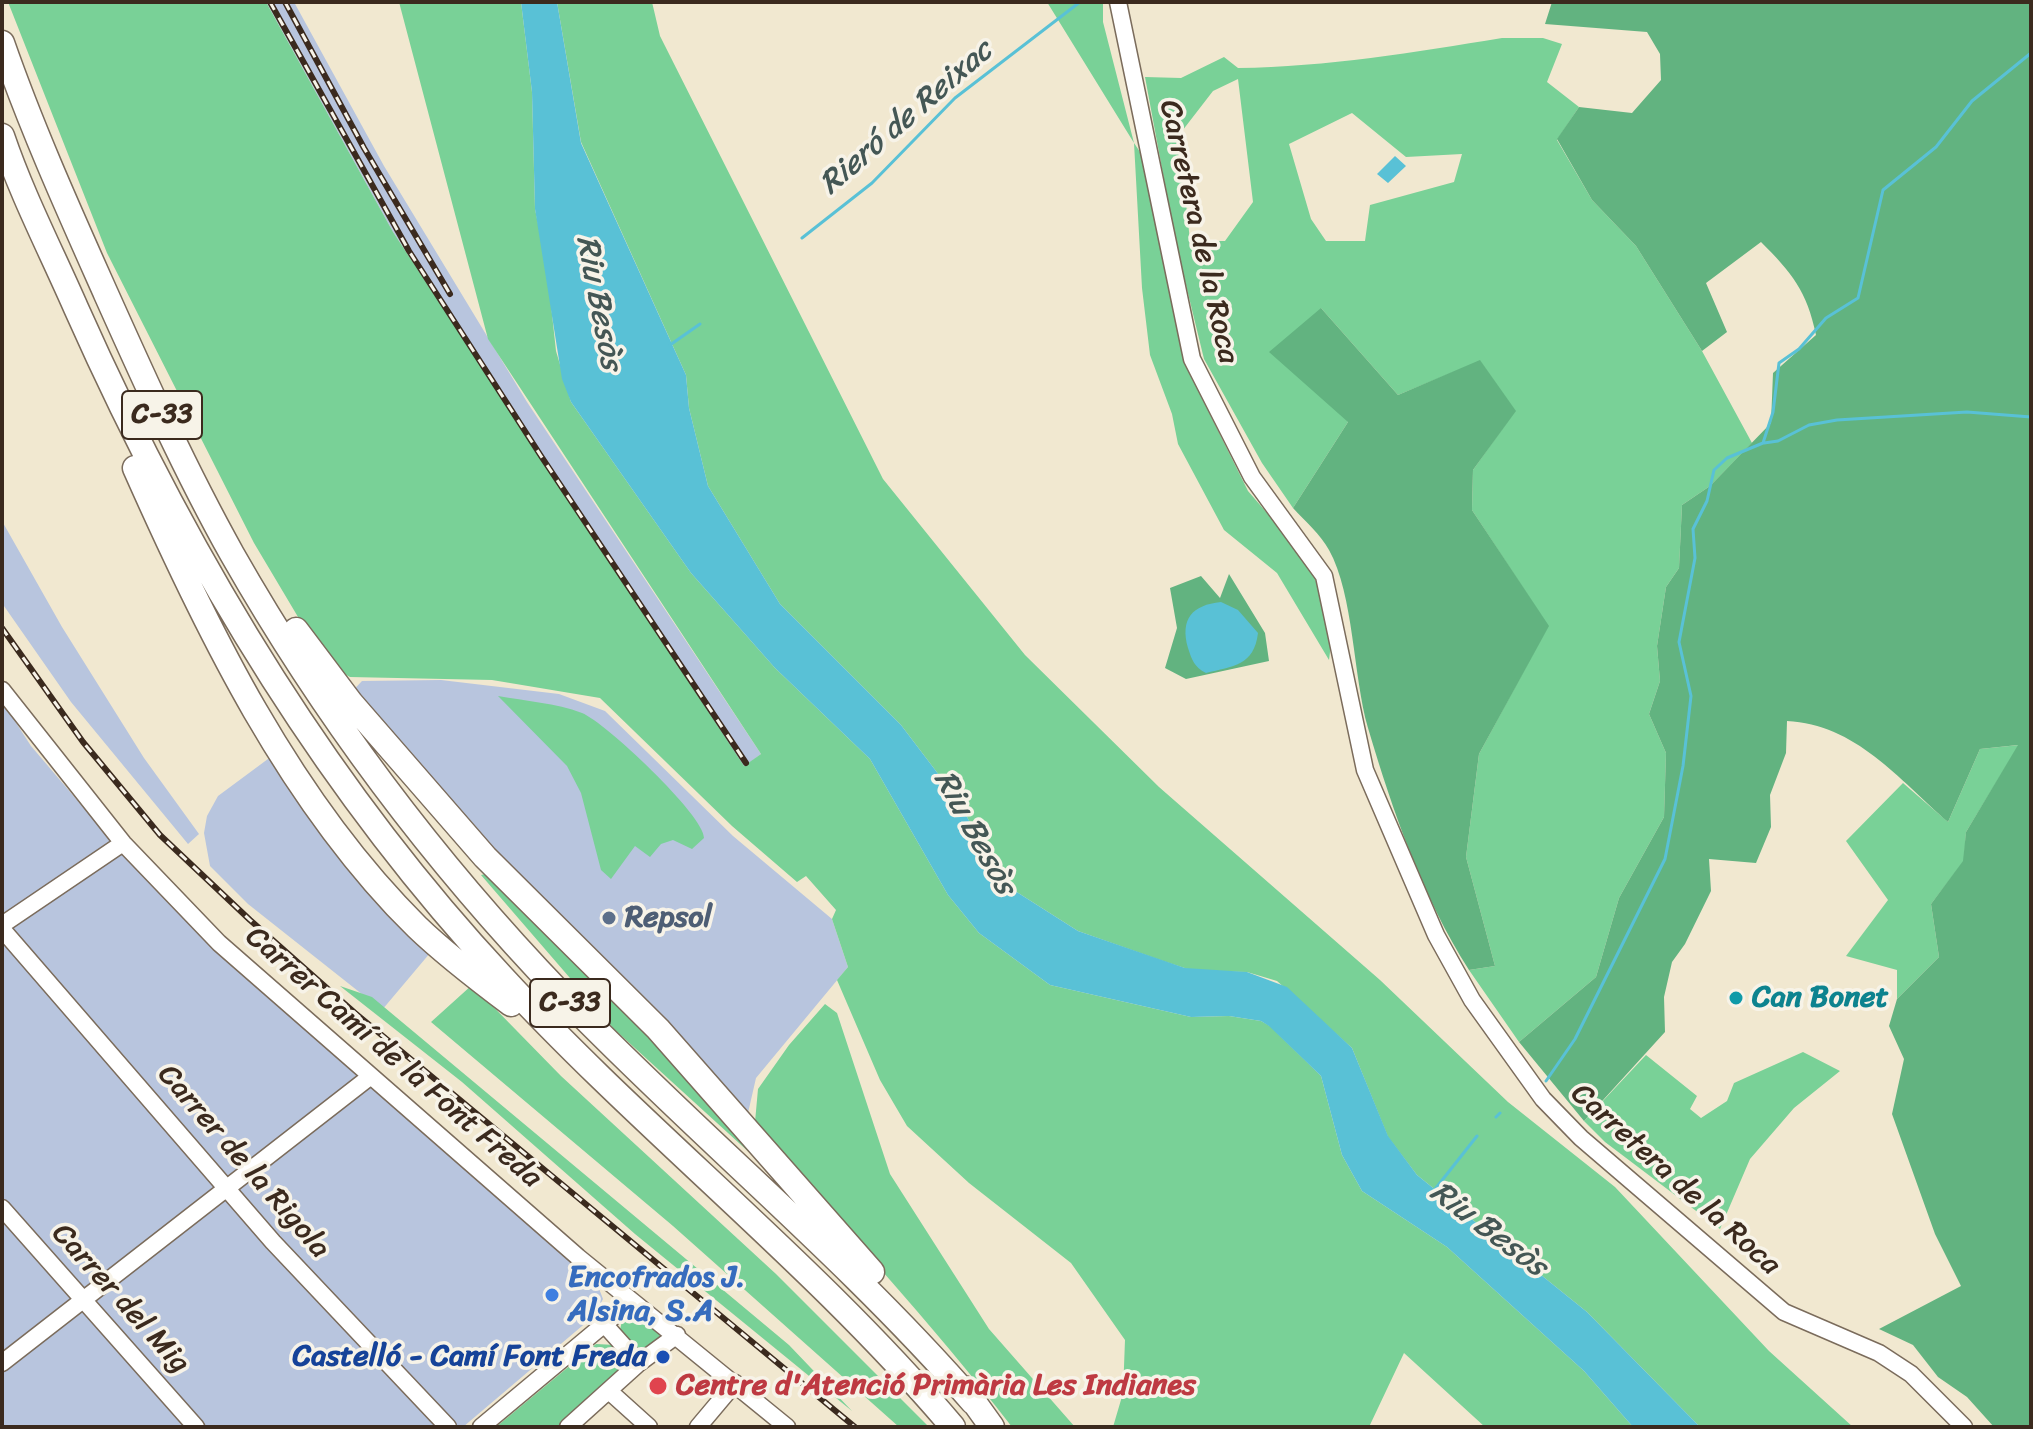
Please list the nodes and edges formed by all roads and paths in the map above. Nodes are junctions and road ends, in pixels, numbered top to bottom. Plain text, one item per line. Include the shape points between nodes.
1 (1118, 2) edge
2 (2, 43) edge
3 (2, 136) edge
4 (102, 367) junction
5 (231, 551) junction
6 (2, 690) edge
7 (123, 843) junction
8 (2, 927) edge
9 (573, 1051) junction
10 (371, 1076) junction
11 (228, 1186) junction
12 (2, 1208) edge
13 (83, 1299) junction
14 (632, 1301) junction
15 (605, 1325) junction
16 (677, 1335) junction
17 (2, 1363) edge
18 (639, 1363) junction
19 (735, 1383) junction
20 (609, 1391) junction
21 (973, 1402) junction
22 (196, 1427) edge
23 (448, 1427) edge
24 (481, 1427) edge
25 (568, 1427) edge
26 (649, 1427) edge
27 (698, 1427) edge
28 (787, 1427) edge
29 (953, 1427) edge
30 (992, 1427) edge
31 (1964, 1427) edge

1 - 31 street, Carretera de la Roca via 1192,359 1252,477 1324,576 1365,770 1436,935 1472,1000 1543,1099 1581,1138 1777,1306 1879,1353 1911,1374
2 - 5 highway, C-33 via 57,184 166,425
3 - 4 highway, C-33
4 - 9 highway, C-33 via 214,582 294,710 408,868
4 - 9 highway via 125,443 180,568 241,687 305,788 418,928
5 - 21 highway via 351,703 476,846 658,1029 926,1331
5 - 21 highway, C-33 via 373,771 485,910 562,995 863,1283
6 - 7 street, Carrer Camí de la Font Freda
7 - 8 street
7 - 10 street, Carrer Camí de la Font Freda via 219,943
8 - 11 street, Carrer de la Rigola
9 - 29 highway, C-33 via 846,1312
10 - 11 street
10 - 14 street, Carrer Camí de la Font Freda
11 - 13 street
11 - 23 street, Carrer de la Rigola via 273,1242
12 - 13 street, Carrer del Mig
13 - 17 street
13 - 22 street, Carrer del Mig
14 - 15 street
14 - 16 street, Carrer Camí de la Font Freda
15 - 18 street
15 - 24 street
16 - 18 street
16 - 19 street, Carrer Camí de la Font Freda
18 - 20 street
19 - 27 street
19 - 28 street, Carrer Camí de la Font Freda
20 - 25 street
20 - 26 street
21 - 30 highway, C-33

